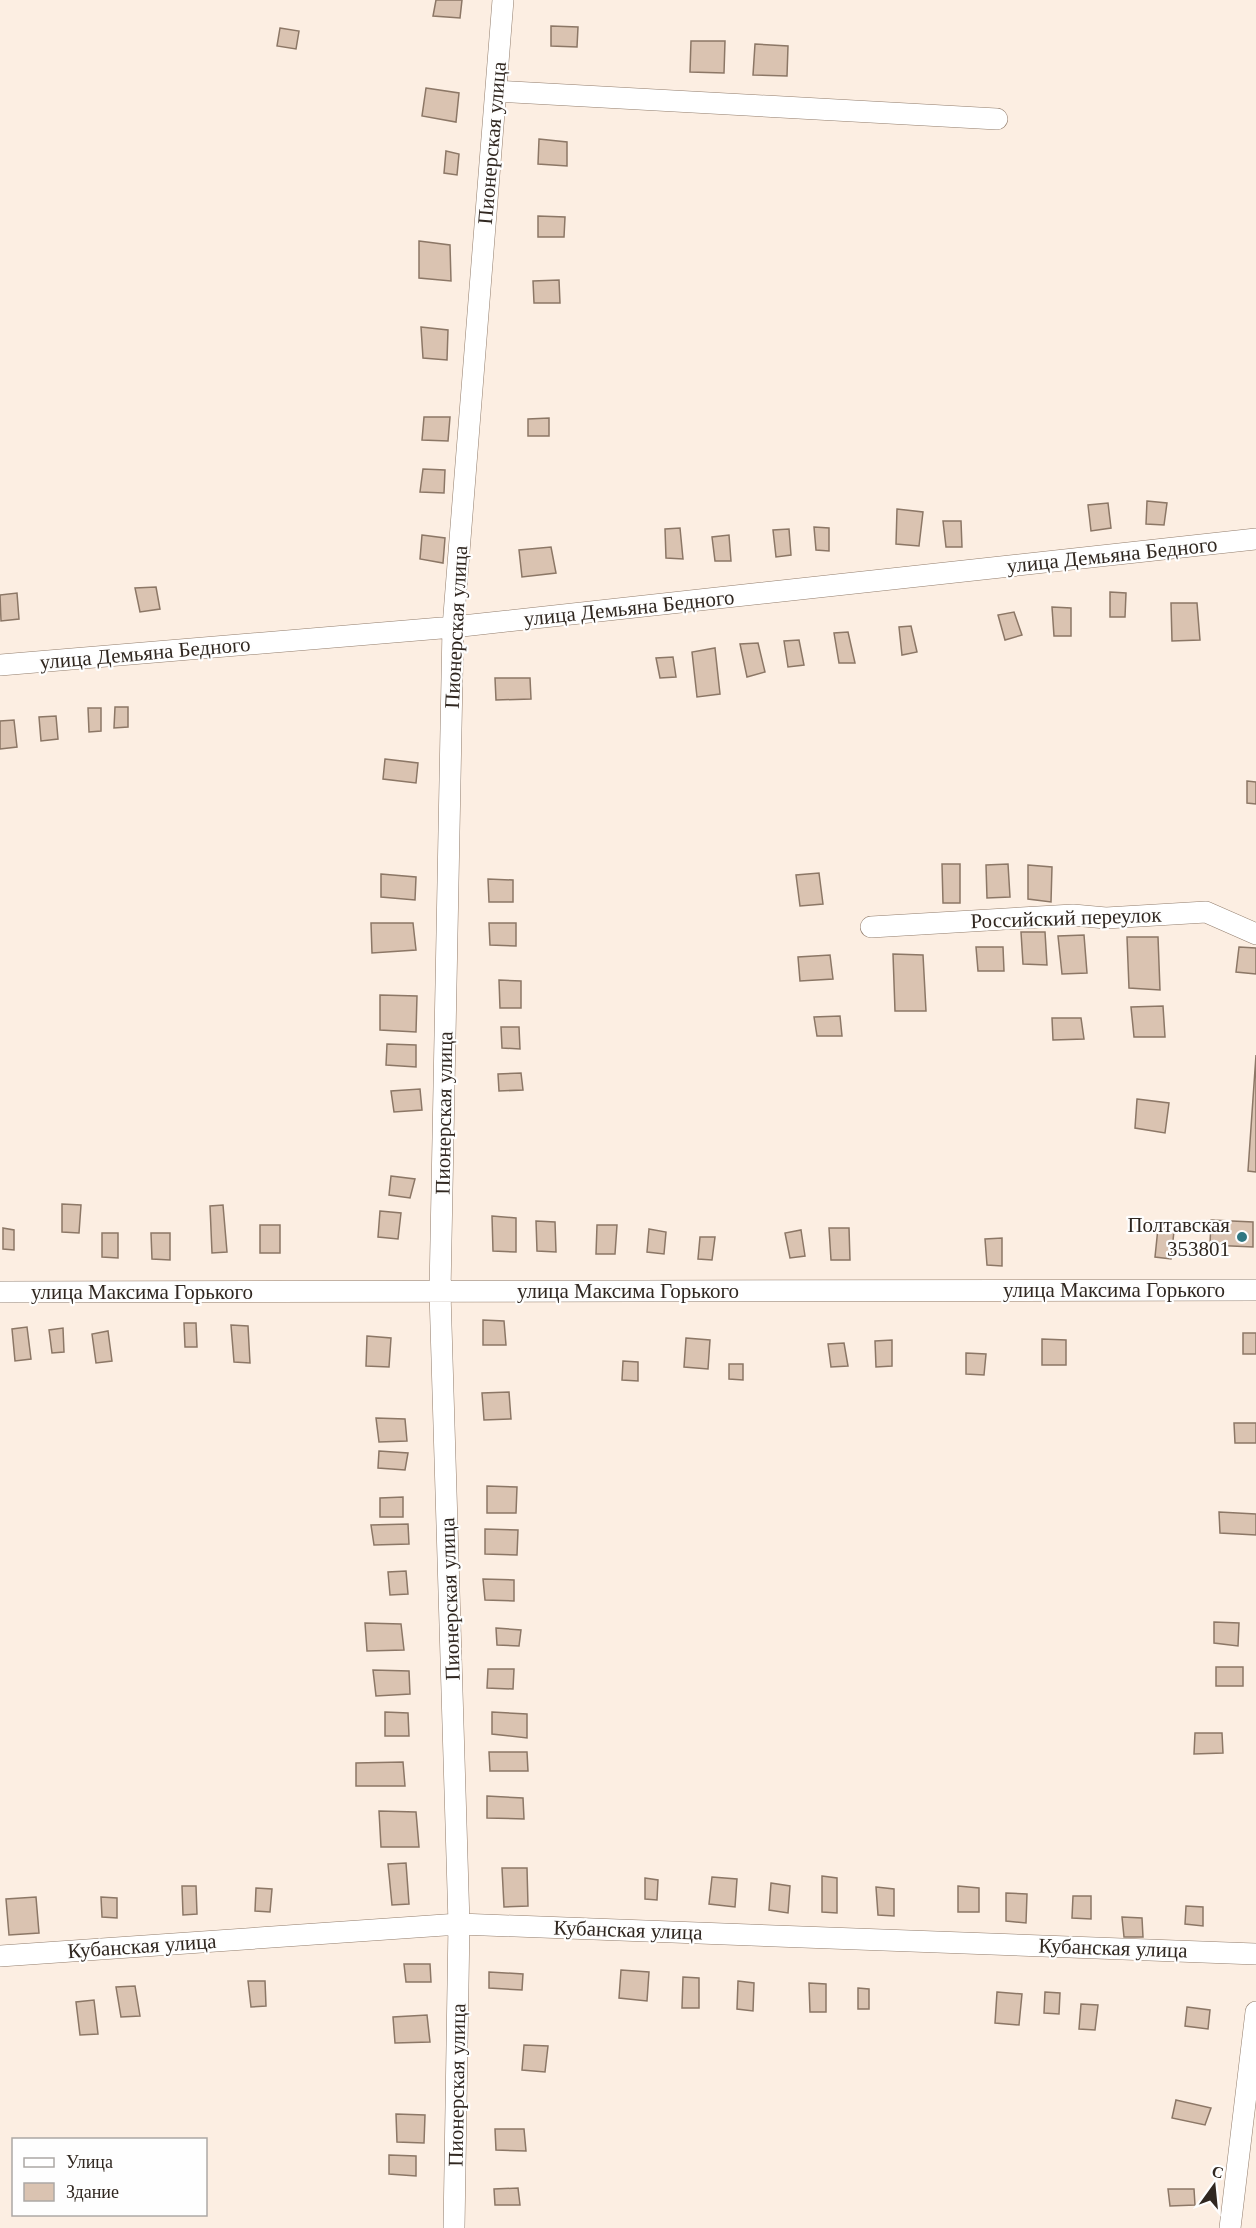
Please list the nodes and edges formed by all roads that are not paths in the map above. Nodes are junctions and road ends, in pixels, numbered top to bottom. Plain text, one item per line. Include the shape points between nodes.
1 (503, 0) edge
2 (496, 91) junction
3 (997, 119) dead end
4 (1256, 539) edge
5 (453, 627) junction
6 (0, 665) edge
7 (871, 927) dead end
8 (1256, 934) edge
9 (1256, 1290) edge
10 (0, 1292) edge
11 (440, 1292) junction
12 (459, 1924) junction
13 (1256, 1954) edge
14 (0, 1956) edge
15 (1256, 2012) edge
16 (454, 2228) edge
17 (1230, 2228) edge

1 - 2 street, Пионерская улица
2 - 3 street
2 - 5 street, Пионерская улица
4 - 5 street, улица Демьяна Бедного
5 - 6 street, улица Демьяна Бедного
5 - 11 street, Пионерская улица
7 - 8 street, Российский переулок via 1206,912
9 - 11 street, улица Максима Горького
10 - 11 street, улица Максима Горького
11 - 12 street, Пионерская улица
12 - 13 street, Кубанская улица
12 - 14 street, Кубанская улица
12 - 16 street, Пионерская улица
15 - 17 street

